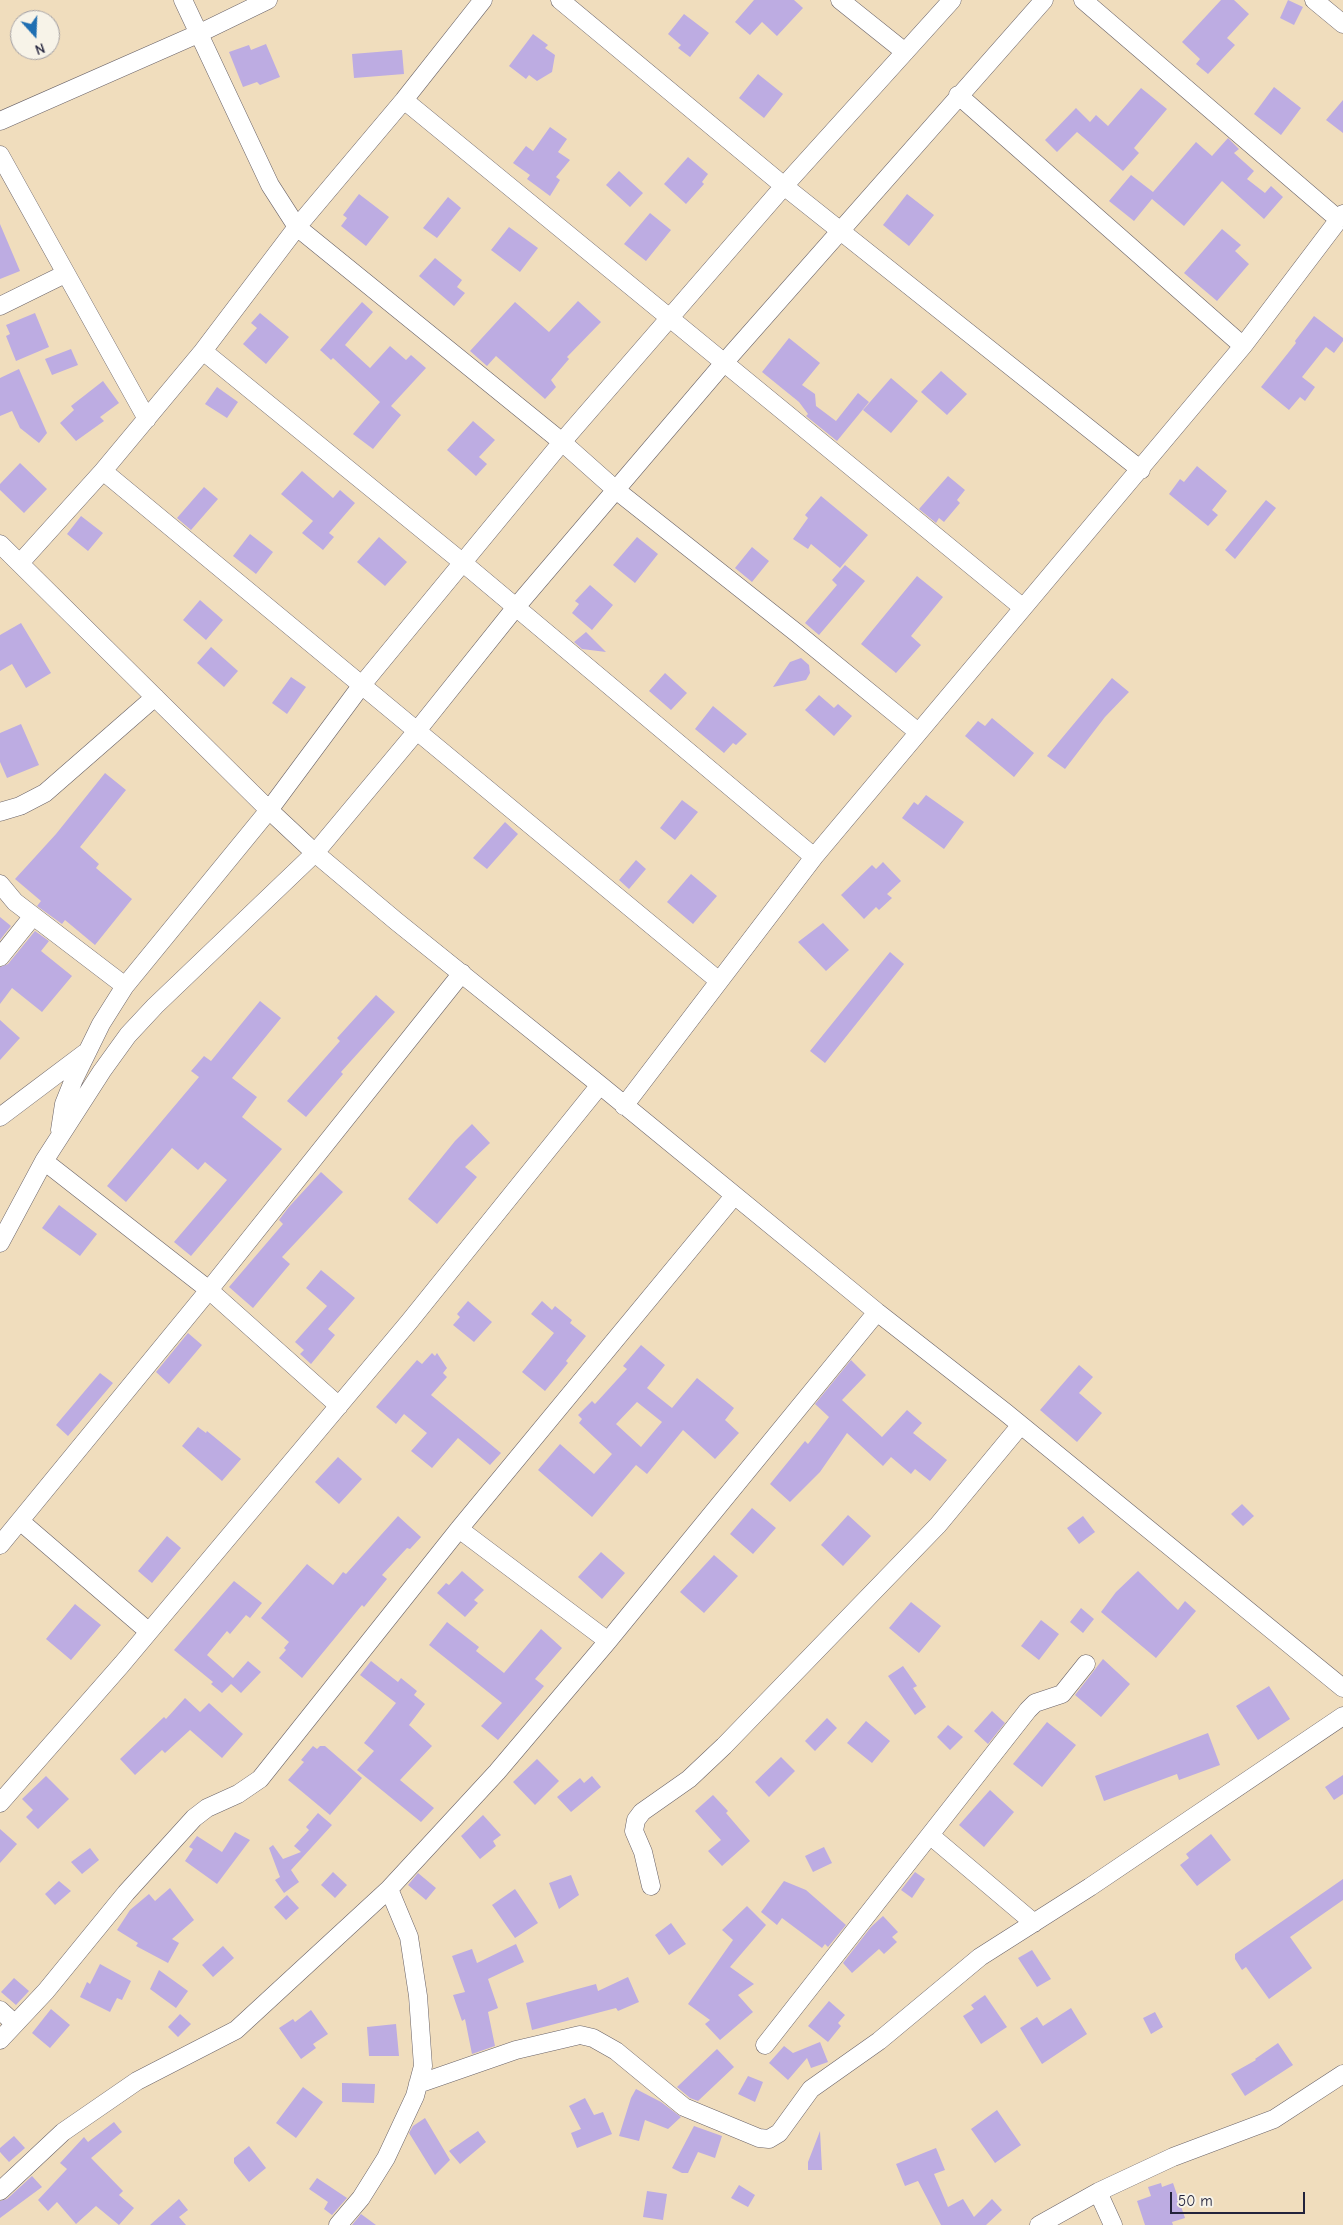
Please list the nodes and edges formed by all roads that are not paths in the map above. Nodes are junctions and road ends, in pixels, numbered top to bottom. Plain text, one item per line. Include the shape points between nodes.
1 (183, 0) edge
2 (268, 0) edge
3 (483, 0) edge
4 (560, 0) edge
5 (840, 0) edge
6 (952, 0) edge
7 (1044, 0) edge
8 (1083, 0) edge
9 (1314, 0) edge
10 (1343, 24) edge
11 (200, 33) junction
12 (905, 52) junction
13 (958, 96) junction
14 (404, 100) junction
15 (0, 121) edge
16 (0, 155) edge
17 (784, 186) junction
18 (1341, 216) edge
19 (297, 227) junction
20 (840, 229) junction
21 (65, 274) junction
22 (0, 306) edge
23 (670, 320) junction
24 (1243, 346) junction
25 (203, 352) junction
26 (723, 364) junction
27 (147, 420) junction
28 (562, 442) junction
29 (1141, 470) junction
30 (103, 471) junction
31 (616, 490) junction
32 (1, 546) edge
33 (462, 562) junction
34 (20, 563) junction
35 (516, 607) junction
36 (1022, 607) junction
37 (361, 686) junction
38 (155, 697) junction
39 (416, 732) junction
40 (918, 732) junction
41 (269, 810) junction
42 (0, 812) edge
43 (316, 853) junction
44 (814, 857) junction
45 (0, 884) edge
46 (33, 916) junction
47 (0, 956) edge
48 (462, 973) junction
49 (719, 981) junction
50 (125, 986) junction
51 (87, 1052) junction
52 (600, 1085) junction
53 (624, 1106) junction
54 (0, 1117) edge
55 (59, 1137) junction
56 (44, 1161) junction
57 (734, 1196) junction
58 (0, 1243) edge
59 (209, 1290) junction
60 (877, 1312) junction
61 (339, 1406) junction
62 (1020, 1426) junction
63 (20, 1521) junction
64 (459, 1529) junction
65 (0, 1545) edge
66 (148, 1631) junction
67 (608, 1641) junction
68 (1086, 1664) dead end
69 (1343, 1688) edge
70 (1343, 1716) edge
71 (0, 1803) edge
72 (931, 1836) junction
73 (651, 1886) dead end
74 (389, 1889) junction
75 (1034, 1923) junction
76 (0, 2010) edge
77 (15, 2024) junction
78 (0, 2040) edge
79 (765, 2045) dead end
80 (1343, 2074) edge
81 (418, 2084) junction
82 (0, 2190) edge
83 (1098, 2192) junction
84 (338, 2225) edge
85 (1039, 2225) edge
86 (1113, 2225) edge

1 - 11 street
2 - 11 street
3 - 14 street
4 - 17 street
5 - 12 street
6 - 12 street
7 - 13 street
8 - 18 street
9 - 10 street
11 - 15 street
11 - 19 street via 270,184
12 - 17 street
13 - 20 street
13 - 24 street
14 - 19 street
14 - 23 street
16 - 21 street
17 - 20 street
17 - 23 street
18 - 24 street
19 - 25 street
19 - 28 street
20 - 26 street
20 - 29 street
21 - 22 street
21 - 27 street
23 - 26 street
23 - 28 street
24 - 29 street
25 - 27 street
25 - 33 street
26 - 31 street
26 - 36 street
27 - 30 street
28 - 31 street
28 - 33 street
29 - 36 street
30 - 34 street
30 - 37 street
31 - 35 street
31 - 40 street
32 - 34 street
33 - 35 street
33 - 37 street
34 - 38 street
35 - 39 street
35 - 44 street
36 - 40 street
37 - 39 street
37 - 41 street
38 - 41 street
38 - 42 street via 45,793
39 - 43 street
39 - 49 street
40 - 44 street
41 - 43 street
41 - 50 street
43 - 48 street
43 - 55 street via 128,1034
44 - 49 street
45 - 46 street
46 - 47 street
46 - 50 street
48 - 52 street
48 - 59 street
49 - 53 street
50 - 51 street
51 - 54 street
51 - 55 street via 64,1104
52 - 53 street
52 - 61 street
53 - 57 street
55 - 56 street
56 - 58 street
56 - 59 street
57 - 60 street
57 - 64 street
59 - 61 street
59 - 63 street
60 - 62 street
60 - 67 street
61 - 66 street
62 - 69 street
62 - 73 street via 938,1525 724,1746 689,1780 642,1812 634,1831
63 - 65 street
63 - 66 street
64 - 67 street
64 - 77 street via 260,1779 194,1818
66 - 71 street
67 - 74 street via 497,1772
68 - 72 street via 1062,1694 1035,1703 1028,1710
70 - 75 street
72 - 75 street
72 - 79 street
74 - 81 street via 409,1937 418,1996 423,2066
74 - 82 street via 236,2030 137,2082 63,2132
75 - 81 street via 980,1957 879,2041 811,2089 779,2133 769,2139 758,2138 684,2107 616,2051 580,2035 516,2050
76 - 77 street
77 - 78 street
80 - 83 street via 1274,2119 1173,2157
81 - 84 street via 386,2158
83 - 85 street
83 - 86 street

